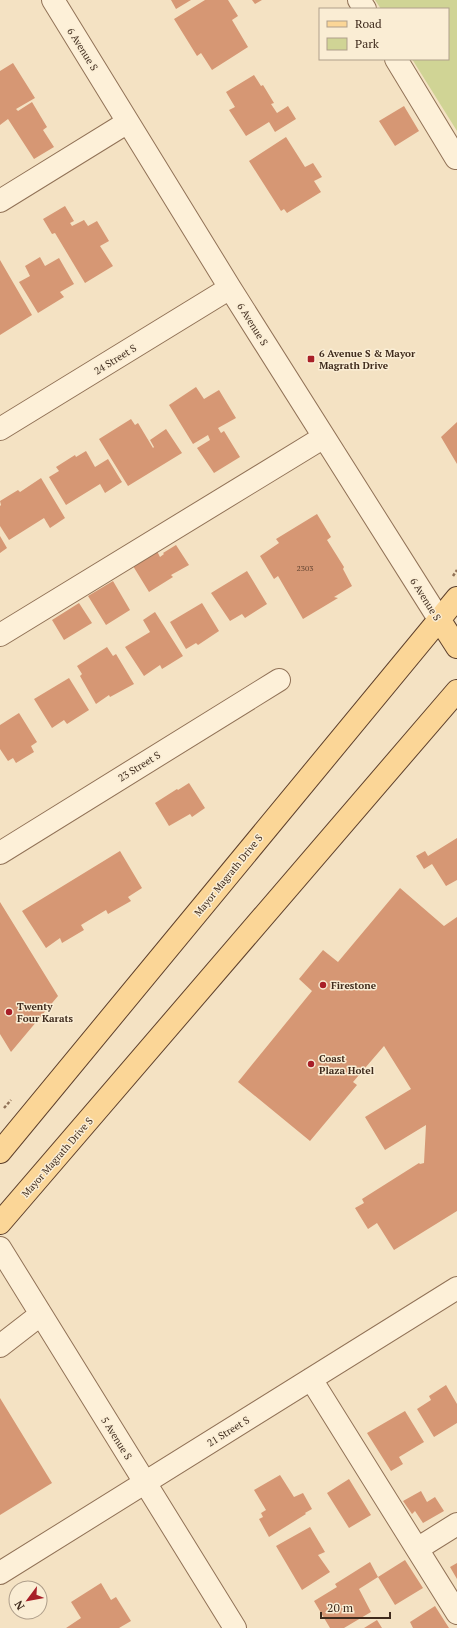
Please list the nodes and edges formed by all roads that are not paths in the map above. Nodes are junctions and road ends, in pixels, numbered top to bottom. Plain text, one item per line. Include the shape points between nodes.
1 (53, 0) edge
2 (397, 60) edge
3 (128, 122) junction
4 (456, 158) edge
5 (0, 201) edge
6 (230, 288) junction
7 (0, 429) edge
8 (324, 437) junction
9 (457, 598) edge
10 (439, 619) junction
11 (0, 635) edge
12 (457, 647) edge
13 (279, 680) dead end
14 (457, 691) edge
15 (0, 853) edge
16 (0, 1152) edge
17 (0, 1223) edge
18 (0, 1248) edge
19 (457, 1288) edge
20 (40, 1315) junction
21 (0, 1346) edge
22 (312, 1379) junction
23 (145, 1483) junction
24 (457, 1524) edge
25 (417, 1549) junction
26 (0, 1574) edge
27 (457, 1613) edge
28 (235, 1628) edge

1 - 3 street, 6 Avenue S
2 - 4 street
3 - 5 street
3 - 6 street, 6 Avenue S
6 - 7 street, 24 Street S
6 - 8 street, 6 Avenue S
8 - 10 street, 6 Avenue S
8 - 11 street
9 - 10 main road, Mayor Magrath Drive S
10 - 12 main road, 6 Avenue S
10 - 16 main road, Mayor Magrath Drive S
13 - 15 street, 23 Street S
14 - 17 main road, Mayor Magrath Drive S
18 - 20 street, 5 Avenue S
19 - 22 street, 21 Street S
20 - 21 street
20 - 23 street, 5 Avenue S
22 - 23 street, 21 Street S
22 - 25 street
23 - 26 street, 21 Street S
23 - 28 street, 5 Avenue S
24 - 25 street
25 - 27 street

